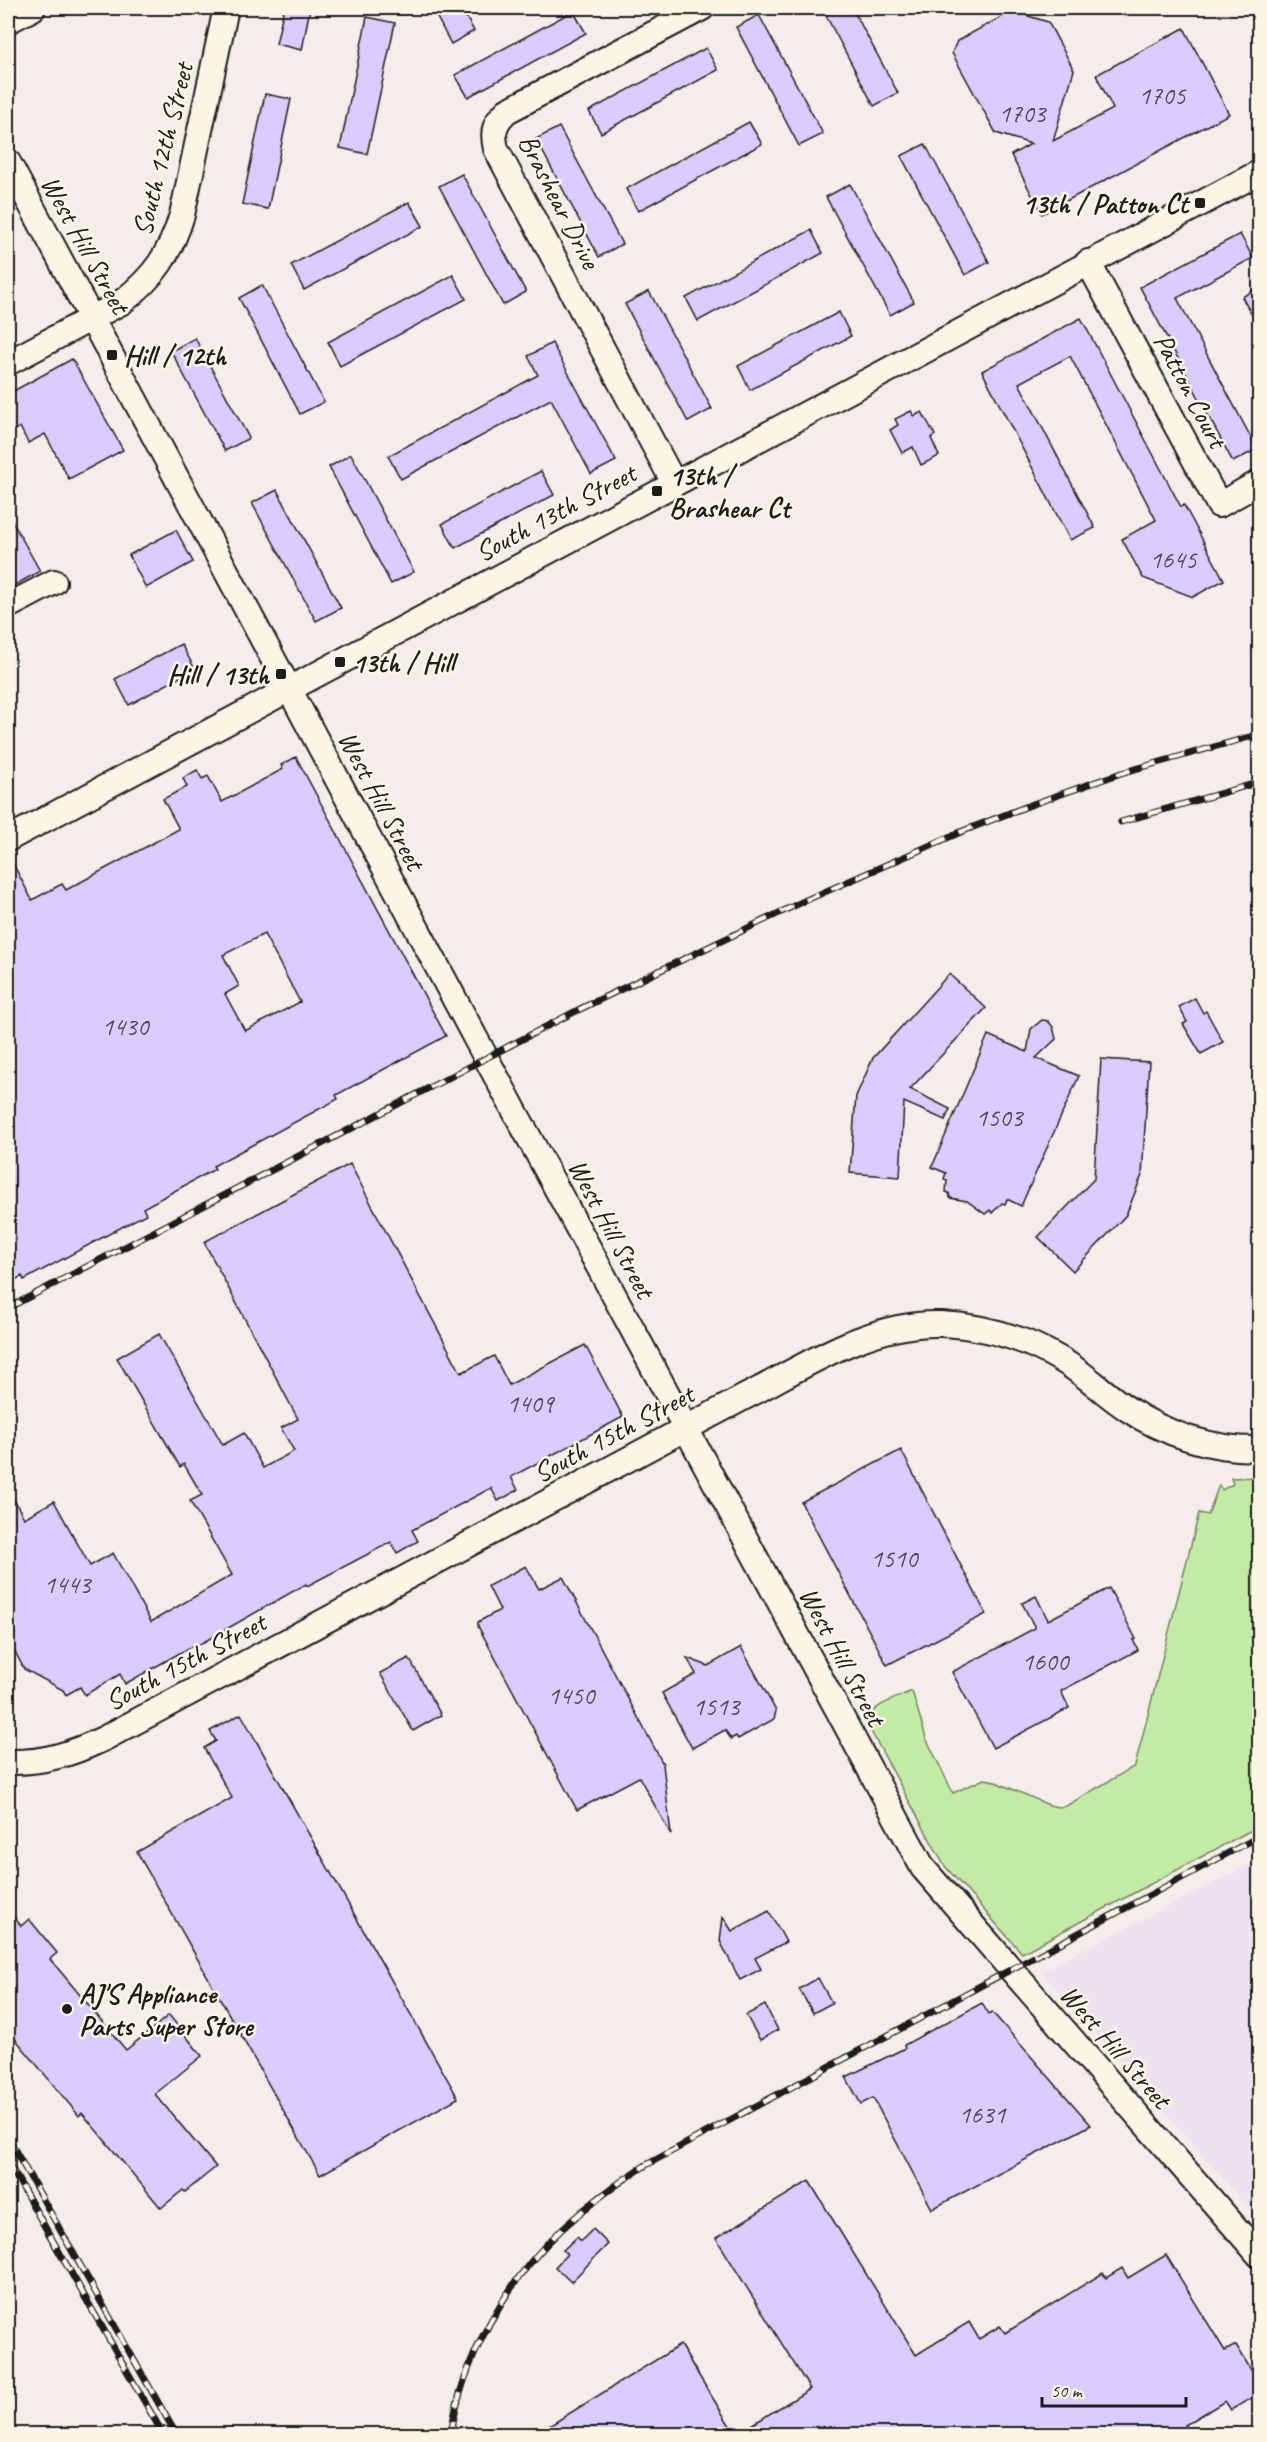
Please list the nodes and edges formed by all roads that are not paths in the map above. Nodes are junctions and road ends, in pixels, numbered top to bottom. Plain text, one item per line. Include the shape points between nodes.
1 (33, 8) edge
2 (226, 8) edge
3 (702, 8) edge
4 (8, 21) edge
5 (8, 162) edge
6 (1260, 172) edge
7 (1088, 262) junction
8 (92, 318) junction
9 (8, 363) edge
10 (1260, 482) edge
11 (674, 483) junction
12 (54, 582) dead end
13 (8, 606) edge
14 (289, 688) junction
15 (8, 839) edge
16 (687, 1427) junction
17 (1260, 1449) edge
18 (8, 1762) edge
19 (1260, 2256) edge

1 - 4 street
2 - 8 street, South 12th Street via 174,240 158,268 137,290
3 - 11 street, Brashear Drive via 507,111 498,119 493,136 496,149
5 - 8 street, West Hill Street
6 - 7 street, South 13th Street
7 - 10 street, Patton Court via 1219,505
7 - 11 street, South 13th Street
8 - 9 street, South 12th Street
8 - 14 street, West Hill Street
11 - 14 street, South 13th Street
12 - 13 street
14 - 15 street, South 13th Street
14 - 16 street, West Hill Street
16 - 17 street, South 15th Street via 870,1335 939,1324 988,1330 1037,1347 1077,1370 1125,1407 1172,1433 1215,1445
16 - 18 street, South 15th Street via 103,1739 57,1758
16 - 19 street, West Hill Street via 929,1878

